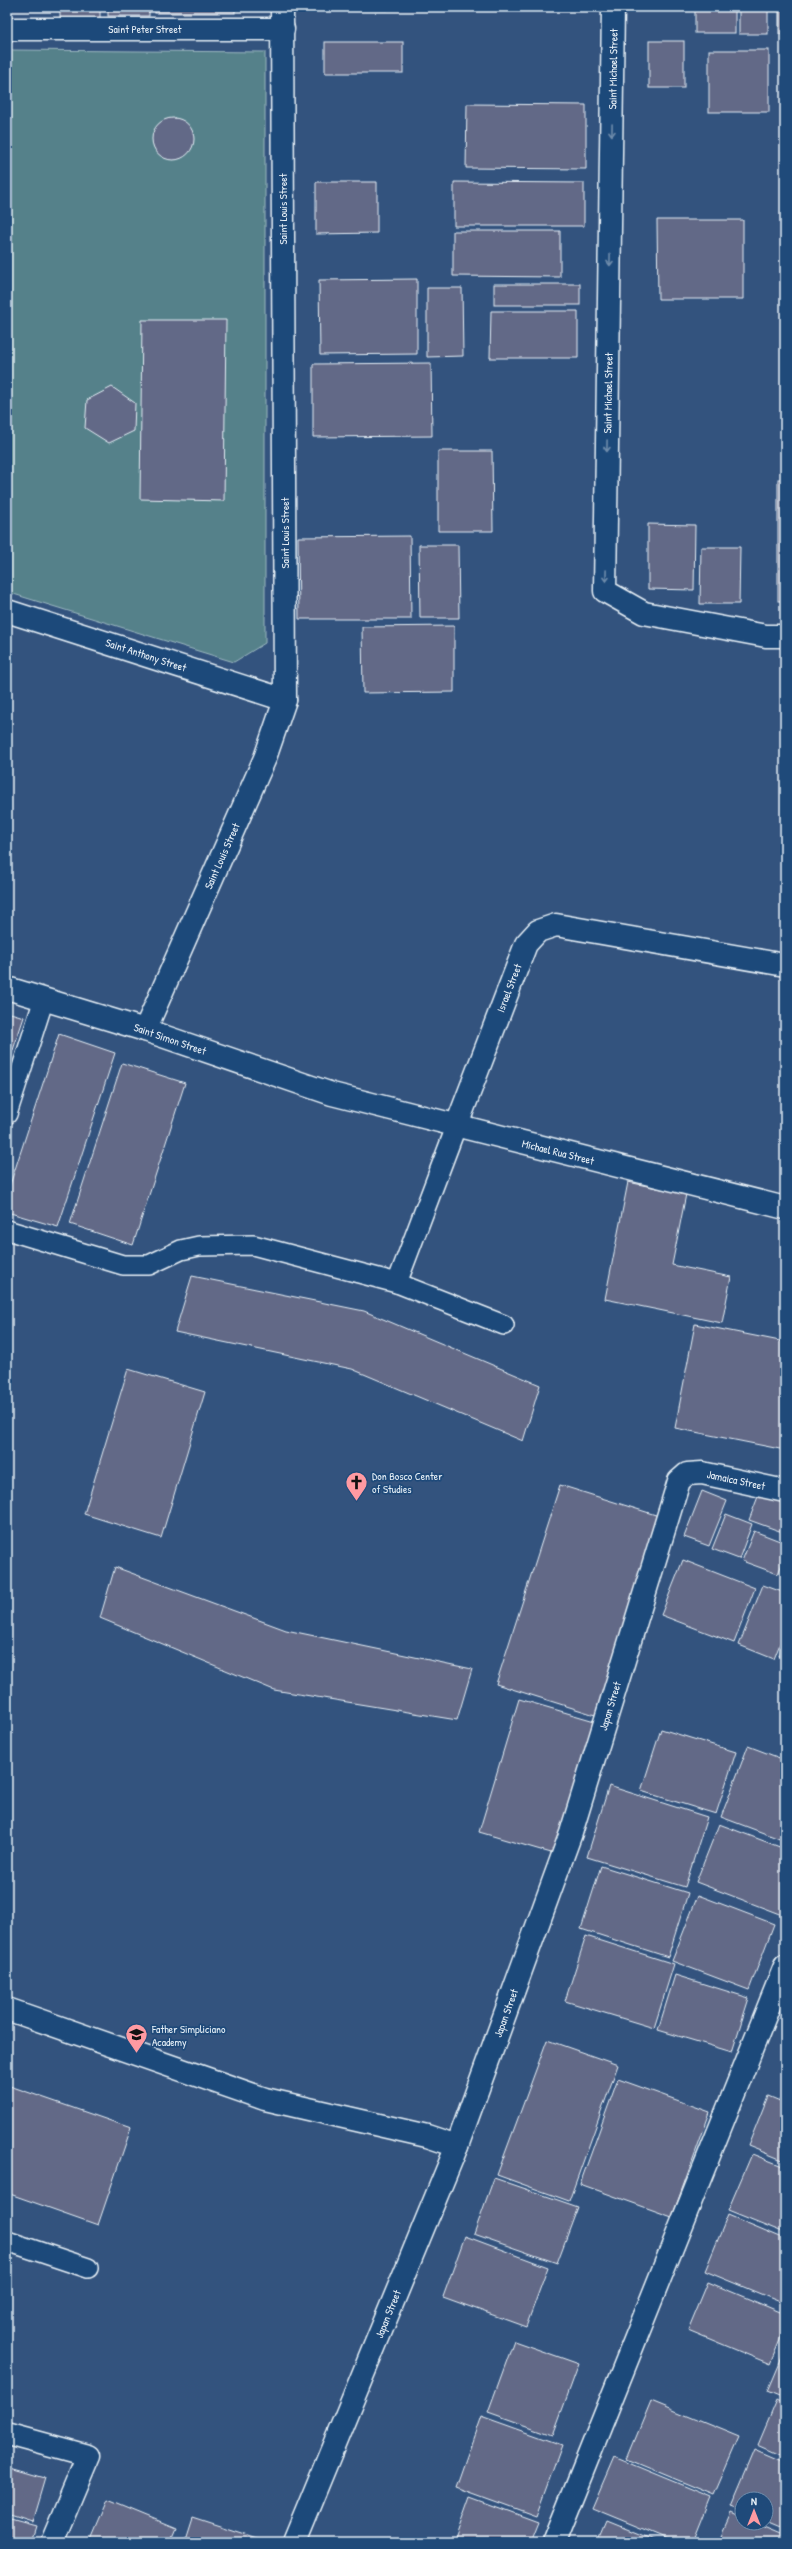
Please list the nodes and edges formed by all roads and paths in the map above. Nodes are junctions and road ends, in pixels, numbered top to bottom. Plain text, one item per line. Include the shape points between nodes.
1 (282, 7) edge
2 (614, 7) edge
3 (7, 29) edge
4 (283, 29) junction
5 (7, 611) edge
6 (785, 636) edge
7 (285, 700) junction
8 (785, 965) edge
9 (7, 988) edge
10 (44, 999) junction
11 (145, 1030) junction
12 (332, 1094) joint
13 (7, 1114) edge
14 (456, 1127) junction
15 (785, 1208) edge
16 (7, 1230) edge
17 (397, 1284) junction
18 (504, 1325) dead end
19 (687, 1474) joint
20 (785, 1491) edge
21 (785, 1966) edge
22 (7, 2009) edge
23 (457, 2146) junction
24 (7, 2241) edge
25 (88, 2268) dead end
26 (7, 2434) edge
27 (52, 2542) edge
28 (294, 2542) edge
29 (554, 2542) edge

1 - 4 street, Saint Louis Street
2 -> 6 street, Saint Michael Street via 605,591 644,614 766,636
3 - 4 street, Saint Peter Street
4 - 7 street, Saint Louis Street
5 - 7 street, Saint Anthony Street
7 - 11 street, Saint Louis Street via 265,758
8 - 14 street, Israel Street via 556,925 538,931 526,944
9 - 10 street, Saint Simon Street
10 - 11 street, Saint Simon Street
10 - 13 lane
11 - 12 street, Saint Simon Street
12 - 14 street, Michael Rua Street
14 - 15 street, Michael Rua Street
14 - 17 lane, Israel Street
16 - 17 lane via 123,1265 149,1265 181,1250 199,1246 253,1246
17 - 18 lane
19 - 20 street, Jamaica Street via 702,1473
19 - 23 street, Japan Street via 679,1481 571,1833
21 - 29 street
22 - 23 street via 265,2099 427,2136
23 - 28 street, Japan Street
24 - 25 lane
26 - 27 street via 88,2456

